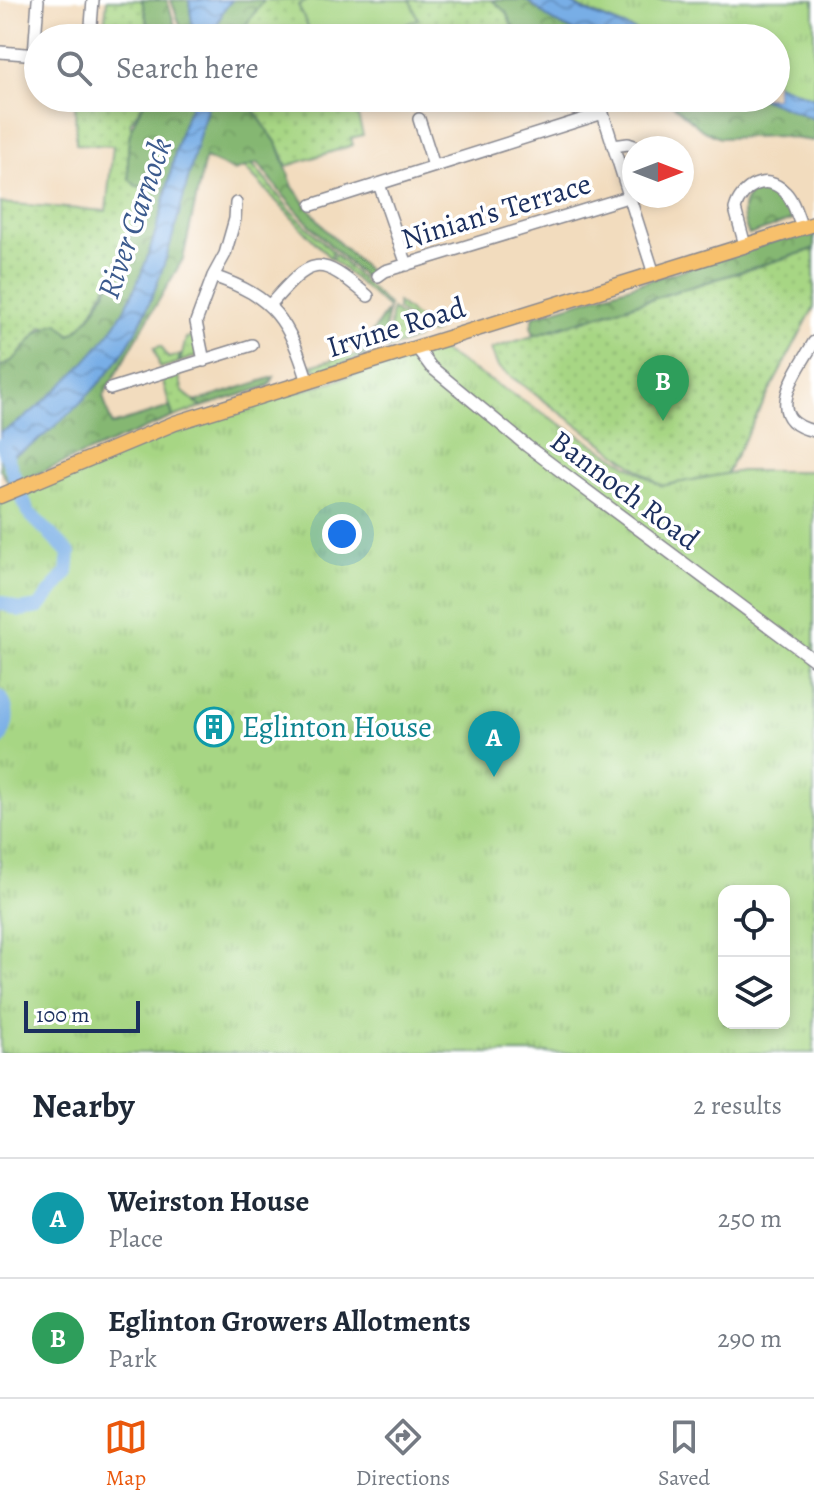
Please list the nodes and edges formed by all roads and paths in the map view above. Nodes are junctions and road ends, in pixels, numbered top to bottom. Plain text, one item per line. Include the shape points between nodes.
1 (38, 0) edge
2 (93, 0) edge
3 (37, 24) edge
4 (91, 24) edge
5 (0, 52) edge
6 (24, 54) edge
7 (603, 113) joint
8 (419, 119) dead end
9 (622, 145) edge
10 (613, 146) junction
11 (434, 166) junction
12 (622, 169) edge
13 (379, 184) junction
14 (622, 198) edge
15 (236, 203) dead end
16 (312, 205) dead end
17 (636, 208) edge
18 (808, 226) edge
19 (745, 245) junction
20 (407, 265) junction
21 (654, 274) junction
22 (213, 276) junction
23 (378, 276) dead end
24 (368, 296) dead end
25 (269, 306) junction
26 (814, 342) edge
27 (252, 345) dead end
28 (417, 348) junction
29 (204, 361) junction
30 (308, 382) junction
31 (110, 389) dead end
32 (814, 431) edge
33 (0, 496) edge
34 (814, 660) edge

1 - 3 street
2 - 4 street
5 - 6 street
7 - 10 street
7 - 11 street
8 - 11 street
9 - 10 street
10 - 12 street
11 - 13 street
13 - 16 street
13 - 20 street
14 - 20 street, Ninian's Terrace
15 - 22 street via 225,254
17 - 21 street
18 - 19 main road, Irvine Road
18 - 19 street via 787,193 760,182 743,191 735,209
19 - 21 main road, Irvine Road
20 - 23 street, Ninian's Terrace
21 - 28 main road, Irvine Road
22 - 25 street via 250,290
22 - 29 street via 196,322
24 - 25 street via 339,271 320,266 293,279
25 - 30 street via 288,329
26 - 32 street via 786,399 790,421
27 - 29 street
28 - 30 main road, Irvine Road
28 - 34 street, Bannoch Road via 431,367 527,446
29 - 31 street
30 - 33 main road, Irvine Road via 155,430

